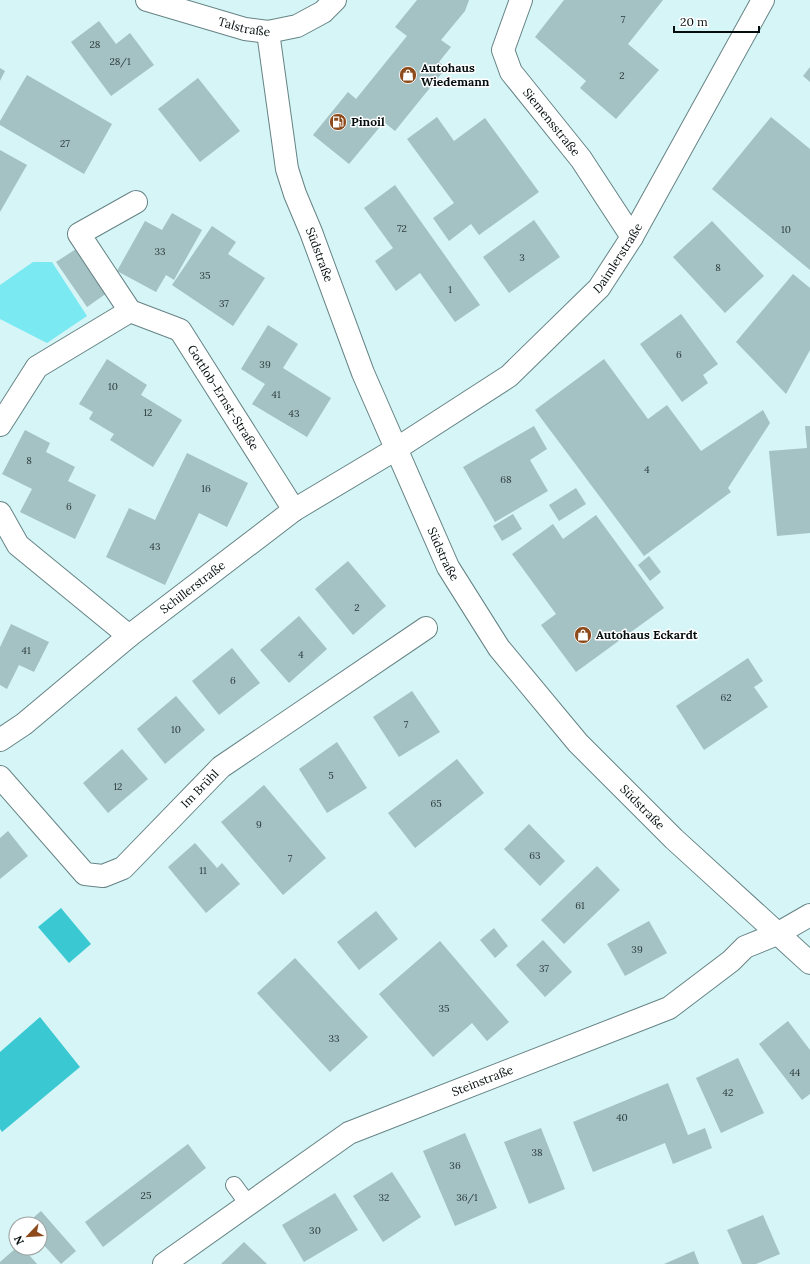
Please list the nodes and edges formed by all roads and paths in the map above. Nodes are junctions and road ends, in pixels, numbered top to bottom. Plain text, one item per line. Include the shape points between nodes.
1 (146, 0) edge
2 (335, 0) edge
3 (521, 0) edge
4 (763, 0) edge
5 (268, 32) junction
6 (136, 202) dead end
7 (632, 238) junction
8 (130, 310) junction
9 (0, 425) edge
10 (396, 449) junction
11 (294, 510) junction
12 (0, 513) edge
13 (426, 628) dead end
14 (129, 636) junction
15 (0, 740) edge
16 (0, 777) edge
17 (810, 915) edge
18 (778, 934) junction
19 (810, 963) edge
20 (234, 1185) dead end
21 (248, 1204) junction
22 (164, 1264) edge

1 - 5 street, Talstraße via 245,29
2 - 5 street, Talstraße via 323,12 297,26
3 - 7 street, Siemensstraße via 503,50 511,72 581,159
4 - 7 street, Daimlerstraße
5 - 10 street, Südstraße via 288,169 295,194 362,373
6 - 8 street via 79,234
7 - 10 street, Daimlerstraße via 599,288 509,376
8 - 9 street via 37,367
8 - 11 street, Gottlob-Ernst-Straße via 180,330
10 - 11 street, Schillerstraße
10 - 18 street, Südstraße via 448,567 499,648 578,743 674,838
11 - 14 street, Schillerstraße
12 - 14 street via 18,545
13 - 16 street, Im Brühl via 221,767 123,868 104,876 85,874 43,819
14 - 15 street, Schillerstraße via 24,724
17 - 18 street, Steinstraße
18 - 19 street, Südstraße
18 - 21 street, Steinstraße via 745,948 669,1008 349,1133
20 - 21 lane
21 - 22 street, Steinstraße

